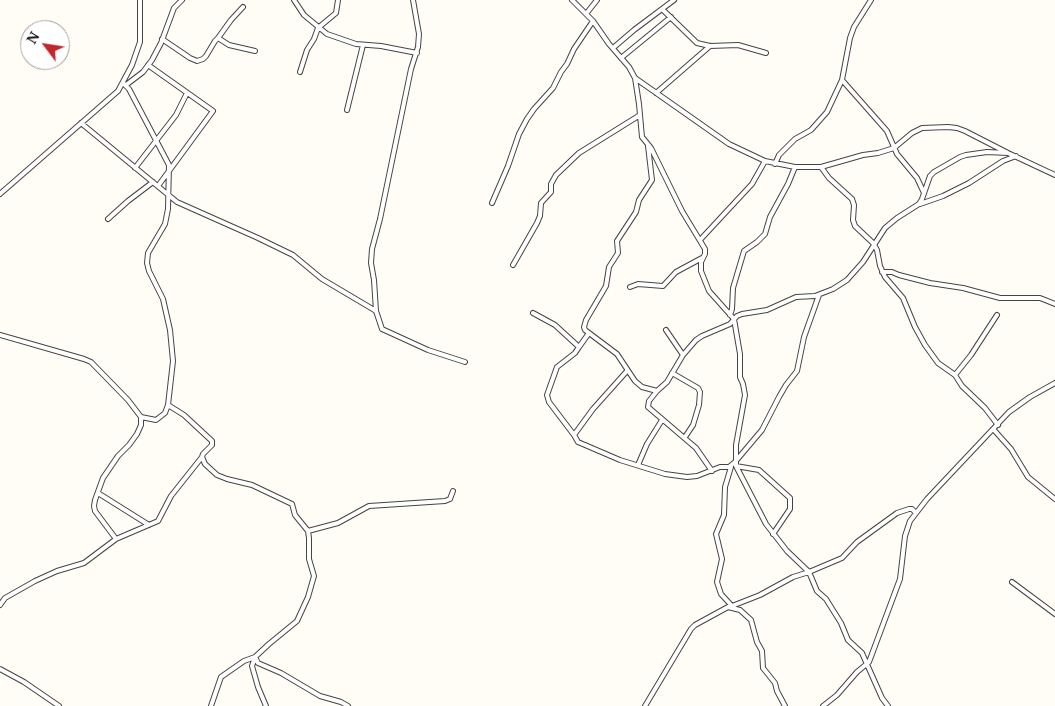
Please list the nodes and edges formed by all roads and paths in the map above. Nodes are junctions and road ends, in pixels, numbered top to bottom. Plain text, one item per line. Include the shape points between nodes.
1 (140, 0) edge
2 (172, 0) edge
3 (182, 0) edge
4 (294, 0) edge
5 (338, 0) edge
6 (413, 0) edge
7 (572, 0) edge
8 (597, 0) edge
9 (674, 0) edge
10 (871, 0) edge
11 (178, 4) junction
12 (243, 7) dead end
13 (662, 9) junction
14 (586, 14) junction
15 (671, 17) junction
16 (593, 21) junction
17 (318, 28) junction
18 (218, 38) junction
19 (162, 39) junction
20 (363, 45) junction
21 (710, 46) junction
22 (613, 48) junction
23 (255, 51) dead end
24 (416, 53) junction
25 (766, 53) dead end
26 (621, 58) junction
27 (148, 65) junction
28 (300, 72) dead end
29 (635, 78) junction
30 (842, 80) junction
31 (125, 84) junction
32 (188, 93) junction
33 (656, 93) junction
34 (347, 110) dead end
35 (640, 115) junction
36 (81, 123) junction
37 (157, 142) junction
38 (648, 146) junction
39 (894, 148) junction
40 (1008, 153) junction
41 (1016, 156) junction
42 (765, 161) junction
43 (775, 164) junction
44 (795, 167) junction
45 (821, 167) junction
46 (135, 168) junction
47 (169, 173) junction
48 (1055, 175) edge
49 (153, 182) junction
50 (158, 186) junction
51 (0, 194) edge
52 (924, 194) junction
53 (169, 196) junction
54 (492, 202) dead end
55 (919, 204) junction
56 (108, 219) dead end
57 (700, 240) junction
58 (874, 246) junction
59 (702, 258) junction
60 (513, 265) dead end
61 (882, 272) junction
62 (630, 287) dead end
63 (819, 295) junction
64 (1055, 304) edge
65 (376, 311) junction
66 (533, 313) dead end
67 (730, 315) junction
68 (997, 315) dead end
69 (734, 320) junction
70 (666, 330) dead end
71 (589, 333) junction
72 (0, 335) edge
73 (580, 347) junction
74 (683, 354) junction
75 (464, 362) dead end
76 (627, 371) junction
77 (672, 373) junction
78 (955, 375) junction
79 (1055, 383) edge
80 (657, 391) junction
81 (168, 406) junction
82 (141, 417) junction
83 (151, 420) junction
84 (662, 420) junction
85 (141, 425) junction
86 (998, 425) junction
87 (994, 430) junction
88 (574, 435) junction
89 (685, 437) junction
90 (202, 457) junction
91 (736, 464) junction
92 (638, 466) junction
93 (730, 467) junction
94 (712, 471) junction
95 (741, 478) junction
96 (454, 491) dead end
97 (98, 493) junction
98 (1055, 499) edge
99 (916, 513) junction
100 (149, 525) junction
101 (308, 531) junction
102 (773, 534) junction
103 (116, 539) junction
104 (809, 572) junction
105 (1012, 582) dead end
106 (0, 605) edge
107 (732, 606) junction
108 (1055, 614) edge
109 (255, 657) junction
110 (866, 664) junction
111 (0, 669) edge
112 (60, 706) edge
113 (211, 706) edge
114 (266, 706) edge
115 (348, 706) edge
116 (645, 706) edge
117 (785, 706) edge
118 (823, 706) edge
119 (888, 706) edge

1 - 31 street via 140,42
2 - 11 street
3 - 11 street
4 - 17 street
5 - 17 street via 336,13
6 - 24 street via 419,34
7 - 14 street
8 - 14 street
9 - 13 street
10 - 30 street via 850,38
11 - 19 street
12 - 18 street
13 - 15 street
13 - 22 street
14 - 16 street
15 - 21 street via 697,43
15 - 26 street
16 - 22 street
16 - 54 street via 553,88 527,119
17 - 20 street
17 - 28 street
18 - 19 street via 206,56 197,61
18 - 23 street via 229,45
19 - 27 street
20 - 24 street
20 - 34 street
21 - 25 street via 738,46
21 - 33 street
22 - 26 street
24 - 65 street via 372,249 370,263
26 - 29 street
27 - 31 street via 136,79
27 - 32 street
29 - 33 street
29 - 35 street
30 - 39 street via 887,131
30 - 43 street via 823,118 795,139
31 - 36 street
31 - 37 street
32 - 37 street
32 - 47 street via 212,109 212,113
33 - 42 street via 729,144
35 - 38 street via 642,137
35 - 60 street via 579,153 556,175 551,192 542,203 537,223
36 - 46 street
36 - 51 street
37 - 46 street
37 - 47 street via 169,165
38 - 57 street
38 - 71 street via 652,180 617,241 618,253 609,268 606,286 586,320 585,330
39 - 40 street via 922,128 948,127 965,131
39 - 45 street
39 - 52 street via 917,178
40 - 41 street
40 - 52 street via 987,152 960,157 934,172
41 - 48 street
41 - 55 street via 943,196
42 - 43 street
42 - 57 street via 752,184
43 - 44 street
44 - 45 street
44 - 67 street via 765,234 744,252
45 - 58 street via 852,199 855,226
46 - 49 street
47 - 50 street
47 - 53 street
49 - 50 street
49 - 56 street
50 - 53 street
52 - 55 street
53 - 65 street via 293,256 322,279
53 - 81 street via 165,224 148,253 147,263 163,299 170,330 173,361
55 - 58 street via 890,223
57 - 59 street via 705,252
58 - 61 street
58 - 63 street via 855,273
59 - 62 street via 676,272 662,286 638,284
59 - 67 street via 701,271 709,291
61 - 64 street via 1007,299 1040,298
61 - 78 street via 903,298 925,345 938,363
63 - 69 street via 792,298 767,310 742,314
63 - 91 street via 804,337 797,372 786,385 762,430
65 - 75 street via 382,329
66 - 73 street via 555,325
67 - 69 street
68 - 78 street
69 - 74 street via 696,340
69 - 91 street via 745,395
70 - 74 street
71 - 73 street
71 - 76 street via 617,354
72 - 82 street via 91,362
73 - 88 street via 557,367 547,395
74 - 77 street
76 - 80 street via 642,387
76 - 88 street
77 - 80 street
77 - 89 street via 700,392 693,425
78 - 86 street
79 - 86 street via 1009,412
80 - 84 street via 648,408
81 - 83 street via 161,417
81 - 90 street via 184,415 212,441
82 - 83 street
82 - 85 street
83 - 85 street
84 - 89 street
84 - 92 street
85 - 97 street via 103,478
86 - 87 street
87 - 98 street via 1011,449 1028,478
87 - 99 street
88 - 92 street via 578,442
89 - 94 street
90 - 100 street via 171,496 158,521
90 - 101 street via 217,475 252,485 292,504 295,515
91 - 93 street
91 - 95 street
91 - 102 street via 759,470 790,498 790,509
92 - 94 street via 687,477
93 - 94 street
93 - 95 street
93 - 107 street via 724,515 716,536 722,558 717,585
95 - 102 street
96 - 101 street via 446,501 368,506 338,523
97 - 100 street
97 - 103 street via 95,511
99 - 104 street via 909,509 897,514 842,558
99 - 110 street via 905,536 900,579 878,641
100 - 103 street
101 - 109 street via 309,559 314,576 308,597 297,621
102 - 104 street
103 - 106 street via 92,559 35,581 5,598
104 - 107 street
104 - 110 street via 817,591 841,622 844,634 859,649
105 - 108 street
107 - 116 street via 690,629
107 - 117 street via 751,620 762,651 763,668 775,683
109 - 113 street via 221,677
109 - 114 street via 252,666
109 - 115 street via 258,663 320,696
110 - 118 street
110 - 119 street
111 - 112 street

